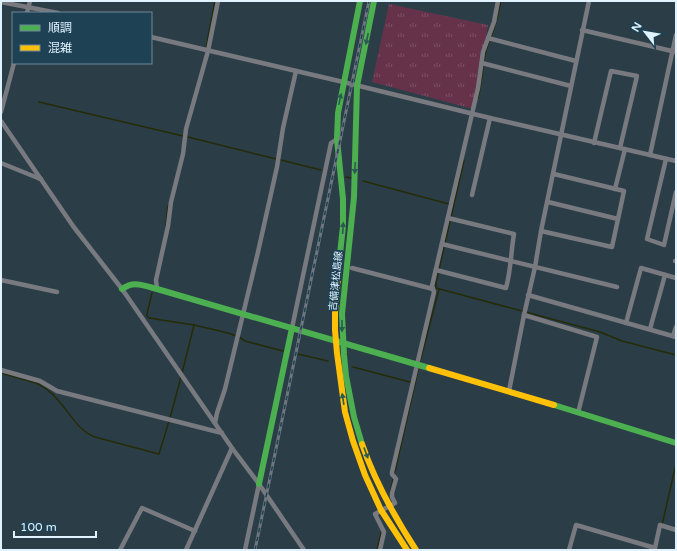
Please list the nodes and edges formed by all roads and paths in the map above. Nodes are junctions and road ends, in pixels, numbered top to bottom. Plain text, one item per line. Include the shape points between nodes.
1 (30, 1) edge
2 (218, 1) edge
3 (360, 1) edge
4 (374, 1) edge
5 (498, 1) edge
6 (589, 1) edge
7 (1, 2) edge
8 (28, 10) edge
9 (48, 12) edge
10 (582, 30) junction
11 (676, 35) edge
12 (152, 37) edge
13 (490, 39) junction
14 (208, 51) junction
15 (674, 51) edge
16 (576, 61) junction
17 (483, 63) junction
18 (14, 64) edge
19 (296, 71) junction
20 (344, 82) junction
21 (357, 86) junction
22 (571, 86) junction
23 (1, 112) edge
24 (473, 114) junction
25 (490, 118) junction
26 (1, 121) edge
27 (562, 135) junction
28 (337, 139) junction
29 (594, 142) junction
30 (622, 149) junction
31 (650, 156) junction
32 (666, 159) junction
33 (676, 161) edge
34 (1, 163) edge
35 (554, 174) junction
36 (41, 179) junction
37 (615, 189) junction
38 (676, 192) edge
39 (472, 195) dead end
40 (548, 202) junction
41 (450, 218) junction
42 (618, 219) junction
43 (541, 231) junction
44 (444, 244) junction
45 (510, 261) junction
46 (535, 267) junction
47 (352, 268) dead end
48 (438, 271) junction
49 (665, 275) junction
50 (676, 278) edge
51 (1, 280) edge
52 (617, 287) dead end
53 (122, 289) junction
54 (158, 289) junction
55 (433, 289) junction
56 (56, 292) dead end
57 (528, 295) junction
58 (524, 313) junction
59 (243, 314) junction
60 (626, 323) junction
61 (676, 327) edge
62 (292, 328) junction
63 (650, 329) junction
64 (675, 336) edge
65 (336, 342) junction
66 (343, 344) junction
67 (419, 365) junction
68 (1, 370) edge
69 (509, 391) junction
70 (578, 413) junction
71 (215, 423) junction
72 (222, 433) junction
73 (676, 443) edge
74 (232, 448) junction
75 (259, 484) junction
76 (389, 506) junction
77 (381, 510) junction
78 (676, 530) edge
79 (195, 531) junction
80 (120, 550) edge
81 (186, 550) edge
82 (245, 550) edge
83 (304, 550) edge
84 (380, 550) edge
85 (407, 550) edge
86 (416, 550) edge
87 (569, 550) edge

1 - 8 street
2 - 14 street
3 - 20 main road, 吉備津松島線
4 -> 21 main road, 吉備津松島線
5 - 13 street
6 - 10 street
7 - 8 street
8 - 9 street
10 - 15 street
10 - 16 street
11 - 15 street
12 - 14 street
13 - 16 street
13 - 17 street via 483,52
14 - 19 street
14 - 54 street via 186,129 156,280
15 - 31 street
16 - 22 street
17 - 22 street
17 - 24 street
18 - 23 street
19 - 20 street
19 - 59 street
20 - 21 street
28 -> 20 main road, 吉備津松島線 via 338,113
21 - 24 street
21 -> 66 main road, 吉備津松島線 via 354,197 342,314
22 - 27 street
24 - 25 street
24 - 41 street
25 - 27 street
25 - 39 street
26 - 36 street
27 - 29 street
27 - 35 street
28 - 62 street via 331,143
65 -> 28 main road, 吉備津松島線 via 335,313 343,226
29 - 30 street
29 - 30 street via 611,71 637,76
30 - 31 street
30 - 37 street
31 - 32 street
32 - 33 street
32 - 38 street via 647,240 664,245
34 - 36 street
35 - 37 street
35 - 40 street
36 - 53 street via 73,226
37 - 42 street via 624,191
40 - 42 street
40 - 43 street
41 - 44 street
41 - 45 street via 514,234
42 - 43 street via 612,247
43 - 46 street
44 - 45 street
44 - 48 street
45 - 46 street
45 - 48 street via 506,288
46 - 52 street
46 - 57 street
47 - 55 street
48 - 55 street
49 - 50 street
49 - 60 street via 641,268
49 - 63 street
51 - 56 street
53 - 54 main road via 137,284
53 - 71 street
54 - 59 main road
55 - 67 street
57 - 58 street
57 - 60 street
58 - 69 street
58 - 70 street via 597,337
59 - 62 main road
59 - 71 street
60 - 63 street
61 - 64 street
62 - 65 main road
62 - 75 main road
63 - 64 street
65 - 66 main road
77 -> 65 main road, 吉備津松島線 via 365,475 345,412
66 - 67 main road
66 -> 76 main road, 吉備津松島線 via 348,386 361,441
67 - 69 main road
67 - 76 street via 392,472 396,479 392,493 395,503
68 - 72 street via 40,381 57,391
69 - 70 main road
70 - 73 main road
71 - 72 street
72 - 74 street
74 - 75 street
74 - 79 street
75 - 82 street
75 - 83 street
76 - 77 street
76 - 86 main road, 吉備津松島線
77 - 84 street via 375,514 384,532
77 - 85 main road, 吉備津松島線
78 - 87 street via 660,525 655,548 576,525
79 - 80 street via 142,508
79 - 81 street

